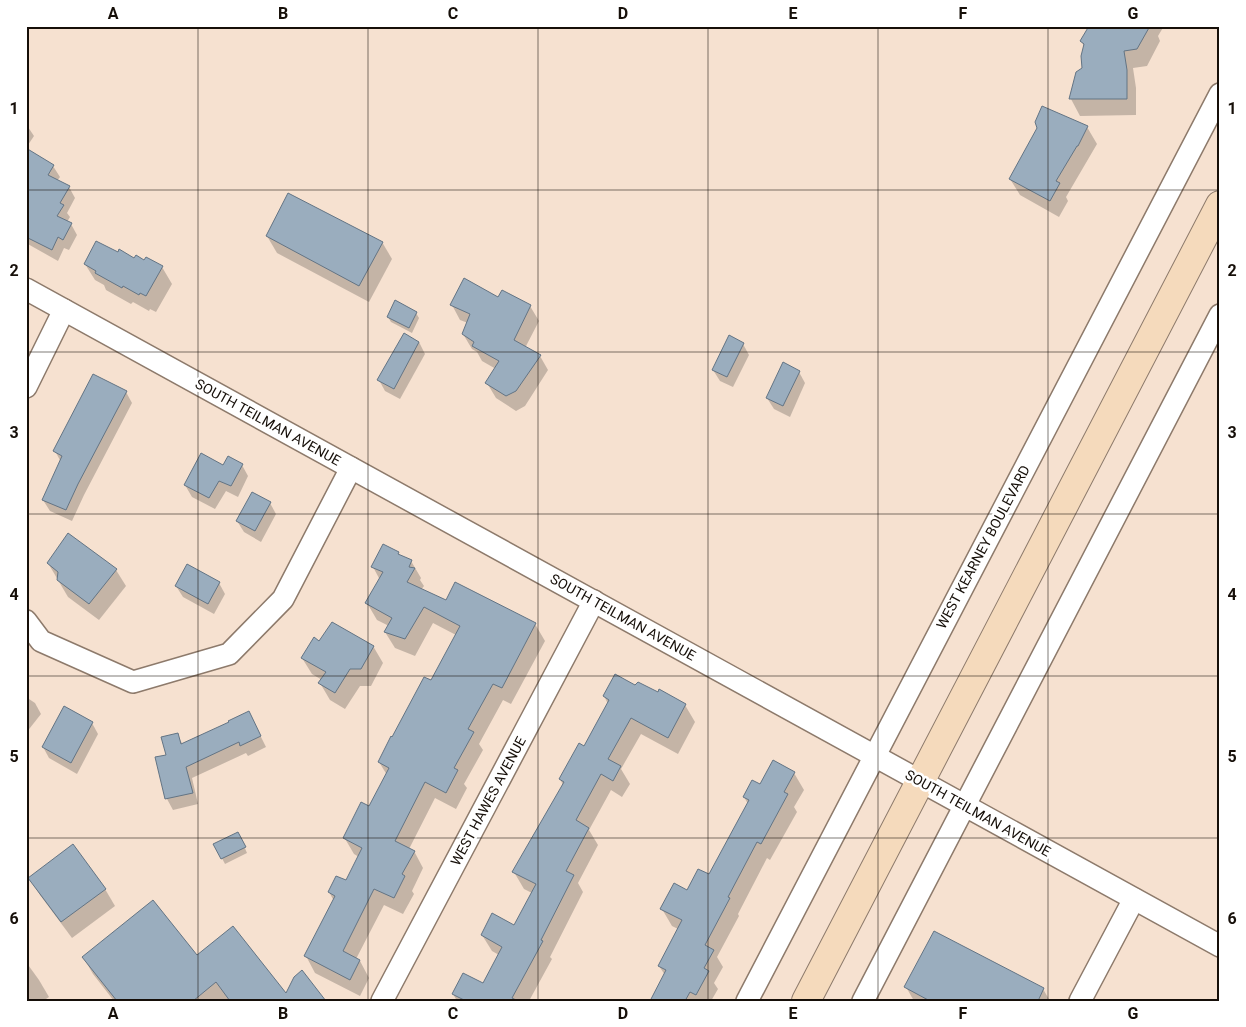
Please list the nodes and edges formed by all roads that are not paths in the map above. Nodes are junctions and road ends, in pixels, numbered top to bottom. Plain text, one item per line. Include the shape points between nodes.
1 (1220, 94) edge
2 (1220, 205) edge
3 (26, 289) edge
4 (64, 310) junction
5 (1220, 315) edge
6 (26, 387) edge
7 (350, 468) junction
8 (594, 601) junction
9 (26, 621) edge
10 (874, 756) junction
11 (920, 781) junction
12 (964, 806) junction
13 (1134, 899) junction
14 (1220, 946) edge
15 (382, 1001) edge
16 (747, 1001) edge
17 (806, 1001) edge
18 (863, 1001) edge
19 (1080, 1001) edge

1 - 10 street, WEST KEARNEY BOULEVARD
2 - 11 main road
3 - 4 street, SOUTH TEILMAN AVENUE
4 - 6 street
4 - 7 street, SOUTH TEILMAN AVENUE
5 - 12 street
7 - 8 street, SOUTH TEILMAN AVENUE
7 - 9 street via 283,599 229,654 133,682 41,641
8 - 10 street, SOUTH TEILMAN AVENUE
8 - 15 street, WEST HAWES AVENUE
10 - 11 street, SOUTH TEILMAN AVENUE
10 - 16 street, WEST KEARNEY BOULEVARD
11 - 12 street, SOUTH TEILMAN AVENUE
11 - 17 main road
12 - 13 street, SOUTH TEILMAN AVENUE
12 - 18 street
13 - 14 street, SOUTH TEILMAN AVENUE
13 - 19 street

